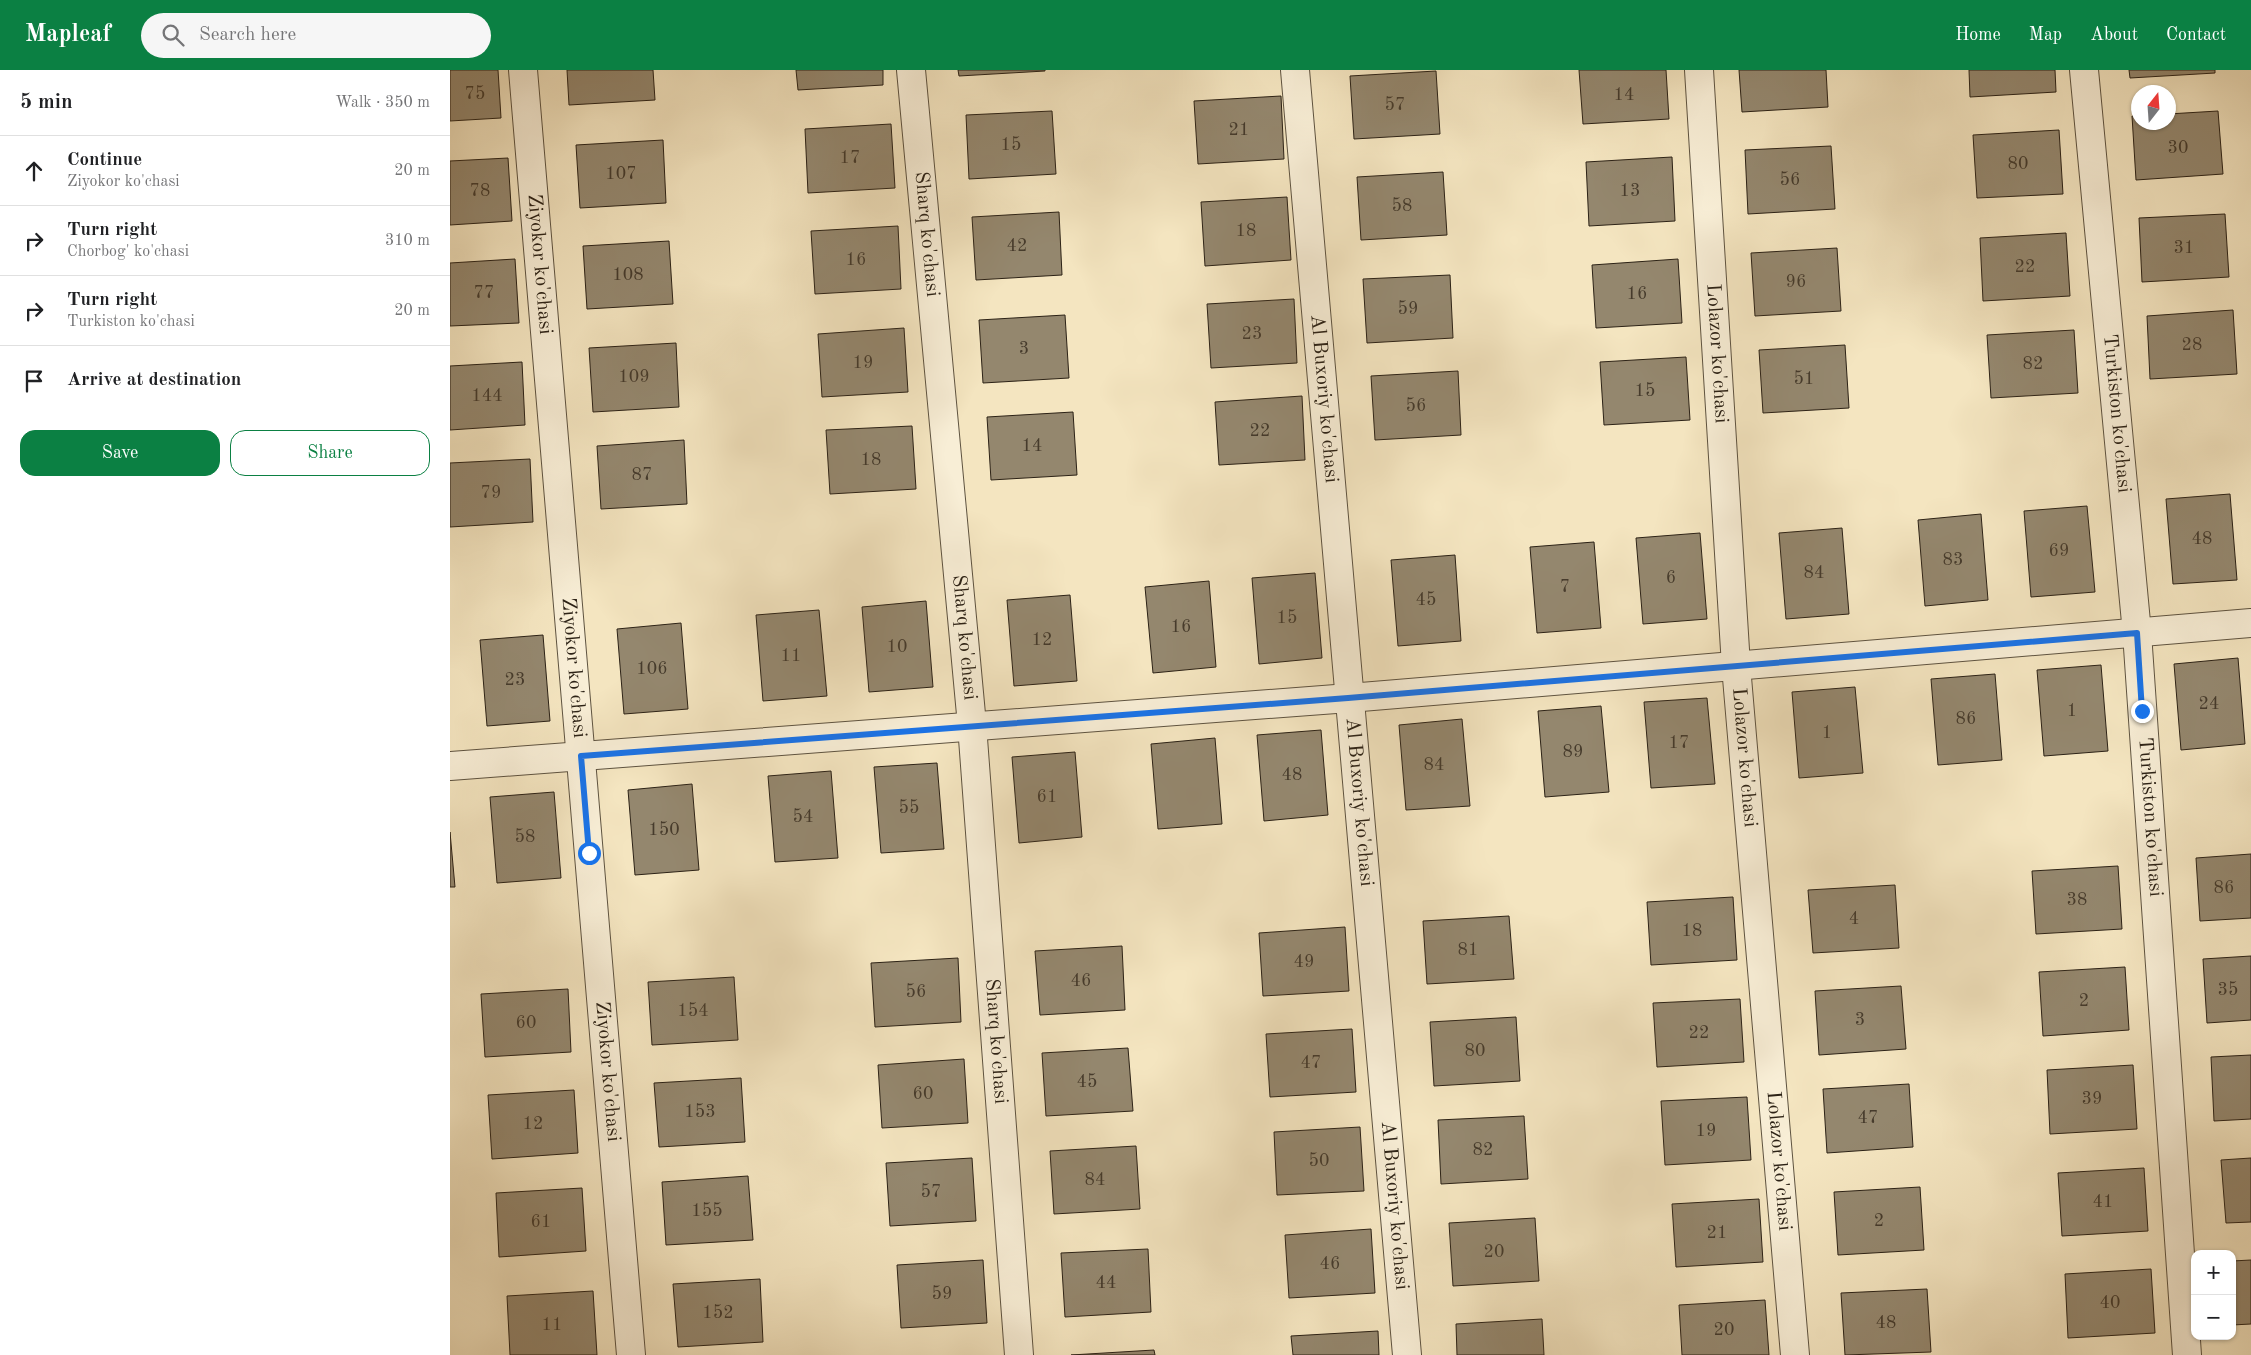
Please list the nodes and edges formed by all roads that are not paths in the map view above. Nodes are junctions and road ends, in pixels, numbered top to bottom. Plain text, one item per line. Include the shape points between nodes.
1 (523, 70) edge
2 (911, 70) edge
3 (1295, 70) edge
4 (1699, 70) edge
5 (2084, 70) edge
6 (2251, 623) edge
7 (2137, 633) junction
8 (1736, 666) junction
9 (1348, 698) junction
10 (972, 725) junction
11 (581, 756) junction
12 (450, 766) edge
13 (631, 1355) edge
14 (1019, 1355) edge
15 (1408, 1355) edge
16 (1795, 1355) edge
17 (2187, 1355) edge

1 - 11 street, Ziyokor ko'chasi
2 - 10 street, Sharq ko'chasi
3 - 9 street, Al Buxoriy ko'chasi
4 - 8 street, Lolazor ko'chasi
5 - 7 street, Turkiston ko'chasi
6 - 7 street
7 - 8 street
7 - 17 street, Turkiston ko'chasi
8 - 9 street
8 - 16 street, Lolazor ko'chasi
9 - 10 street
9 - 15 street, Al Buxoriy ko'chasi
10 - 11 street
10 - 14 street, Sharq ko'chasi
11 - 12 street
11 - 13 street, Ziyokor ko'chasi

